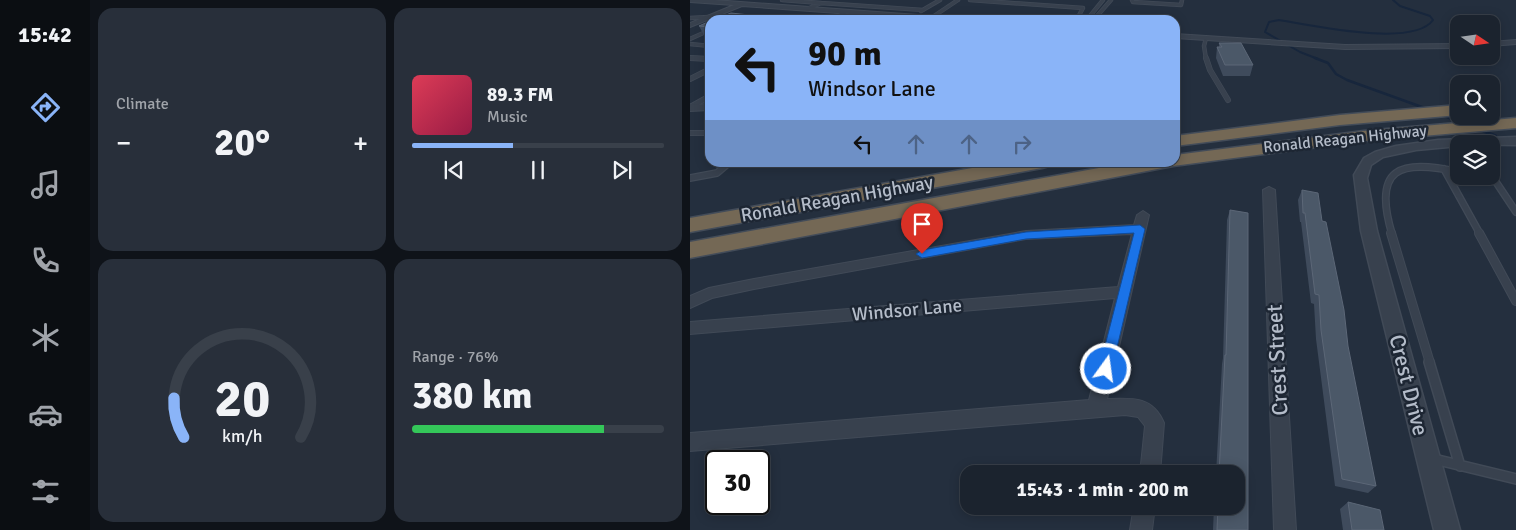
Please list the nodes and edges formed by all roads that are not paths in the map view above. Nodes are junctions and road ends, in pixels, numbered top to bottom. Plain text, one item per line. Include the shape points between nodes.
1 (690, 0) edge
2 (782, 0) edge
3 (940, 0) edge
4 (958, 0) edge
5 (970, 0) edge
6 (1104, 0) edge
7 (1111, 0) edge
8 (1132, 0) edge
9 (1182, 0) edge
10 (821, 3) junction
11 (742, 4) junction
12 (807, 9) junction
13 (923, 10) junction
14 (846, 12) junction
15 (714, 15) edge
16 (840, 15) edge
17 (895, 15) edge
18 (913, 15) edge
19 (936, 15) edge
20 (1079, 15) edge
21 (1090, 15) edge
22 (1098, 15) edge
23 (705, 17) edge
24 (690, 18) edge
25 (705, 19) edge
26 (690, 25) edge
27 (705, 32) edge
28 (1180, 36) edge
29 (1206, 38) junction
30 (690, 39) edge
31 (1516, 42) edge
32 (1500, 43) edge
33 (690, 44) edge
34 (705, 46) edge
35 (1450, 46) edge
36 (690, 58) edge
37 (705, 60) edge
38 (705, 72) edge
39 (690, 79) edge
40 (705, 99) edge
41 (1228, 100) dead end
42 (690, 108) edge
43 (705, 108) edge
44 (1450, 111) edge
45 (1516, 123) edge
46 (690, 133) edge
47 (705, 133) edge
48 (1180, 140) edge
49 (1516, 141) edge
50 (1180, 160) edge
51 (724, 167) edge
52 (1014, 167) edge
53 (1139, 167) edge
54 (1444, 169) junction
55 (1450, 170) edge
56 (690, 178) edge
57 (1498, 185) edge
58 (1269, 190) dead end
59 (767, 211) junction
60 (1516, 212) edge
61 (875, 215) junction
62 (690, 219) edge
63 (690, 225) edge
64 (1372, 239) joint
65 (690, 250) edge
66 (690, 255) edge
67 (1124, 292) junction
68 (1516, 301) edge
69 (690, 302) edge
70 (690, 328) edge
71 (1096, 408) junction
72 (690, 442) edge
73 (1428, 458) junction
74 (1151, 465) edge
75 (1460, 466) junction
76 (1516, 479) edge
77 (1144, 515) edge
78 (1141, 530) edge
79 (1286, 530) edge
80 (1447, 530) edge

1 - 11 street
2 - 10 lane
3 - 13 lane
4 - 19 lane
5 - 20 lane via 1083,8
6 - 21 lane
7 - 22 lane
8 - 9 lane via 1181,6
10 - 12 lane
10 - 13 lane
11 - 12 street
11 - 15 street
12 - 14 street
13 - 18 lane
14 - 16 lane
14 - 17 street
23 - 24 lane
25 - 26 street
27 - 30 lane
28 - 29 street
29 - 35 street via 1372,48
29 - 41 lane via 1205,60
31 - 32 street
33 - 34 lane
36 - 37 lane
38 - 39 lane
40 - 42 lane
42 - 43 street
44 - 48 highway, Ronald Reagan Highway via 1278,126
45 - 50 highway, Ronald Reagan Highway via 1364,136
46 - 47 lane
49 - 64 street via 1406,148 1378,154 1369,160 1361,174 1360,184
51 - 56 lane via 716,173
52 - 59 highway, Ronald Reagan Highway
53 - 61 highway, Ronald Reagan Highway
54 - 55 lane
54 - 68 lane
54 - 75 lane via 1401,167 1394,173 1387,195 1388,222
57 - 60 lane
58 - 79 street, Crest Street
59 - 62 highway
59 - 63 highway, Ronald Reagan Highway
61 - 65 highway, Ronald Reagan Highway
61 - 66 highway
64 - 73 street, Crest Drive
67 - 69 street via 1142,222 1026,235 727,289
67 - 70 street, Windsor Lane
67 - 71 street
71 - 72 street
71 - 74 street via 1143,409 1155,424
73 - 75 lane
73 - 80 street, Crest Drive
75 - 76 lane
77 - 78 street

